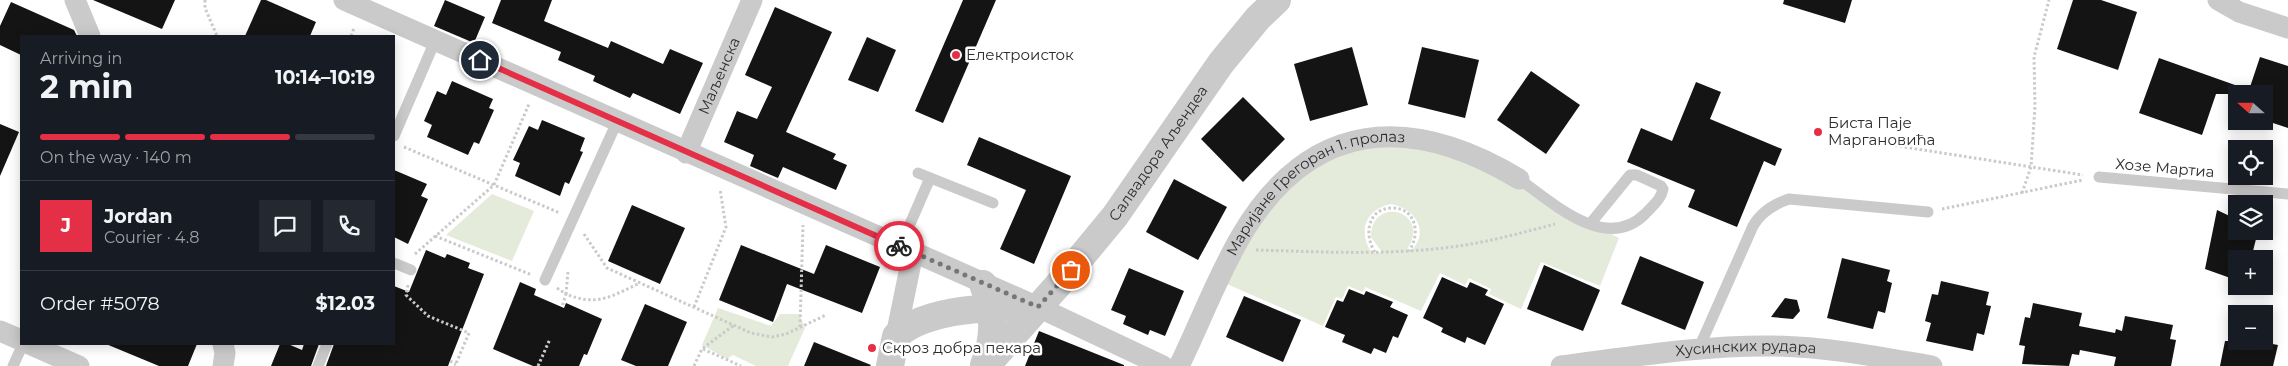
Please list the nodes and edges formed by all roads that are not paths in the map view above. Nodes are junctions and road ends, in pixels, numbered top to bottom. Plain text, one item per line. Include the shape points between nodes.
1 (75, 0) edge
2 (752, 0) edge
3 (1278, 0) edge
4 (2218, 0) edge
5 (347, 1) edge
6 (2288, 28) edge
7 (90, 35) edge
8 (435, 40) junction
9 (617, 122) junction
10 (395, 134) edge
11 (686, 153) junction
12 (918, 173) dead end
13 (2099, 177) road end
14 (930, 178) junction
15 (1519, 179) joint
16 (2288, 194) edge
17 (993, 203) dead end
18 (1928, 212) road end
19 (1590, 224) junction
20 (906, 250) junction
21 (545, 280) road end
22 (987, 295) junction
23 (1038, 307) junction
24 (956, 312) junction
25 (0, 331) edge
26 (896, 336) junction
27 (20, 340) edge
28 (23, 345) edge
29 (32, 345) edge
30 (327, 345) edge
31 (1695, 357) edge
32 (13, 366) edge
33 (79, 366) edge
34 (318, 366) edge
35 (890, 366) edge
36 (984, 366) edge
37 (1163, 366) edge
38 (1179, 366) edge
39 (1561, 366) edge
40 (1932, 366) edge

1 - 7 street
2 - 11 street, Маљенска
3 - 23 street, Салвадора Аљендеа via 1258,18 1221,63 1115,216
4 - 6 street via 2240,12
5 - 8 street
8 - 9 street
8 - 10 lane
9 - 11 street
9 - 21 lane
11 - 20 street
12 - 14 lane
13 - 16 lane, Хозе Мартиа
14 - 17 lane
14 - 20 lane
15 - 19 lane
15 - 38 street, Маријане Грегоран 1. пролаз via 1493,164 1435,142 1392,136 1353,142 1318,155 1291,173 1253,218 1234,250
18 - 31 lane via 1790,199 1779,202 1759,216 1752,226
19 - 19 lane via 1630,175 1661,186 1660,199 1637,222 1616,230
20 - 22 street
20 - 26 street
22 - 23 street
22 - 24 street
22 - 36 street via 994,324
23 - 36 street, Салвадора Аљендеа
23 - 37 street
24 - 26 street via 915,323
24 - 36 street via 974,326 980,339
25 - 27 street
26 - 35 street
28 - 32 lane
29 - 33 street
30 - 34 lane
31 - 39 street, Хусинских рудара
31 - 40 street, Хусинских рудара via 1774,346 1824,349

